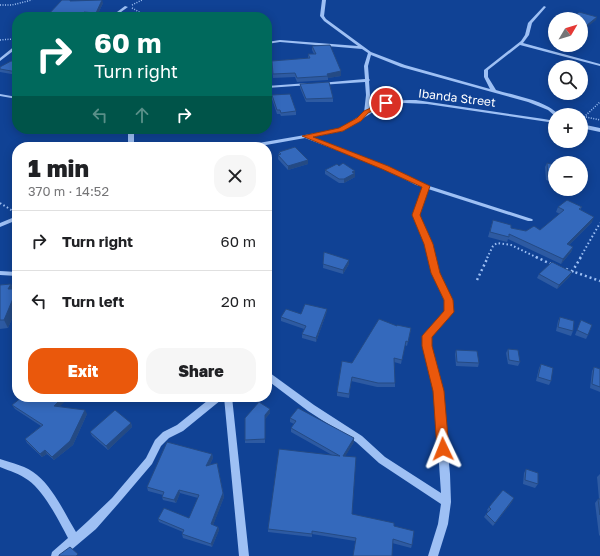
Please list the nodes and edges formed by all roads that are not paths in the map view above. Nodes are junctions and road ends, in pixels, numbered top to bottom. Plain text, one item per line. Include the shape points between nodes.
1 (324, 0) edge
2 (126, 7) road end
3 (544, 7) dead end
4 (119, 12) edge
5 (272, 42) edge
6 (520, 44) junction
7 (364, 48) junction
8 (12, 50) edge
9 (370, 53) junction
10 (0, 60) edge
11 (600, 66) edge
12 (368, 80) junction
13 (272, 87) edge
14 (494, 91) junction
15 (0, 95) edge
16 (12, 97) edge
17 (548, 108) edge
18 (366, 112) junction
19 (548, 121) edge
20 (588, 127) edge
21 (600, 130) edge
22 (305, 136) junction
23 (272, 142) edge
24 (426, 186) junction
25 (12, 220) edge
26 (530, 220) dead end
27 (0, 225) edge
28 (0, 273) edge
29 (12, 274) edge
30 (272, 379) edge
31 (212, 402) edge
32 (229, 402) edge
33 (0, 463) edge
34 (446, 502) junction
35 (75, 540) junction
36 (56, 556) edge
37 (244, 556) edge
38 (433, 556) edge

1 - 7 street via 322,16 325,20
2 - 4 street
3 - 6 street via 530,23 526,38
5 - 7 street
6 - 11 street
6 - 14 street via 486,70 486,77
7 - 9 street
8 - 10 street
9 - 12 street via 366,66
9 - 14 street via 403,66
12 - 13 street
12 - 18 street
14 - 17 street
15 - 16 street
18 - 19 street, Ibanda Street via 386,103 399,102
18 - 22 street, Ibanda Street via 359,120 341,130
20 - 21 street
22 - 23 street, Ibanda Street
22 - 24 street
24 - 26 street
24 - 34 street via 416,215 429,244 435,273 448,300 449,312 427,336 442,422
25 - 27 street
28 - 29 street
30 - 34 street via 359,439 393,468
31 - 35 street via 158,443 149,461 126,490
32 - 37 street
33 - 35 street via 34,479 63,518
34 - 38 street via 443,524
35 - 36 street

